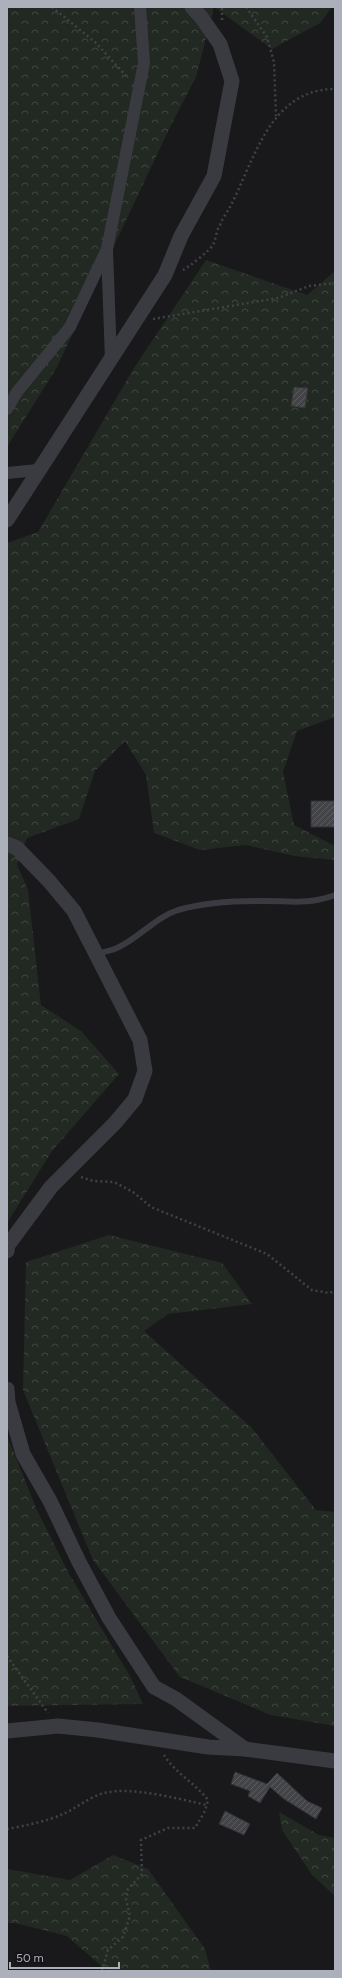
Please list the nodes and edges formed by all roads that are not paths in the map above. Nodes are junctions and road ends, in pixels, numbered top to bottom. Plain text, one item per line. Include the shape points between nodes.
1 (140, 7) edge
2 (192, 7) edge
3 (107, 248) junction
4 (111, 360) junction
5 (7, 409) edge
6 (38, 470) junction
7 (7, 473) edge
8 (7, 520) edge
9 (7, 844) edge
10 (335, 895) edge
11 (96, 954) junction
12 (7, 1251) edge
13 (7, 1389) edge
14 (7, 1731) edge
15 (245, 1749) junction
16 (335, 1761) edge

1 - 3 street via 144,63
2 - 4 street via 220,44 232,81 214,176 181,236 165,275
3 - 4 street
3 - 5 street via 70,326 17,392
4 - 6 street
6 - 7 street
6 - 8 street
9 - 11 street via 17,848 74,911
10 - 11 lane via 292,903 219,903 179,910 165,916 119,947
11 - 12 street via 140,1040 145,1071 135,1099 47,1193 8,1245
13 - 15 street via 22,1454 50,1501 109,1618 154,1687 176,1699
14 - 15 street via 58,1726 208,1747
15 - 16 street

